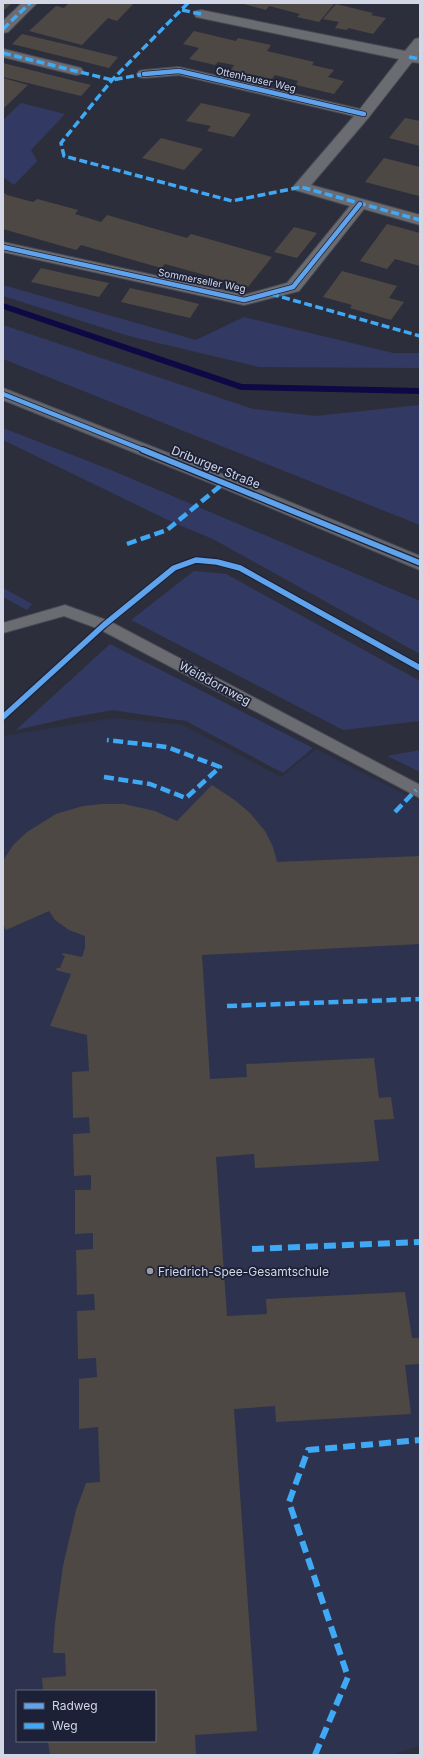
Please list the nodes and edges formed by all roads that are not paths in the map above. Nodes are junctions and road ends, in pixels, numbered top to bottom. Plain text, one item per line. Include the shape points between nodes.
1 (30, 3) edge
2 (201, 14) dead end
3 (3, 28) edge
4 (420, 42) edge
5 (3, 53) edge
6 (415, 58) edge
7 (76, 71) dead end
8 (144, 74) dead end
9 (364, 114) junction
10 (360, 204) junction
11 (420, 220) edge
12 (3, 247) edge
13 (3, 394) edge
14 (420, 563) edge
15 (3, 628) edge
16 (420, 792) edge

1 - 3 street
2 - 6 street
4 - 6 street
5 - 7 street
6 - 9 street
8 - 9 street, Ottenhauser Weg via 179,71
9 - 10 street via 302,187
10 - 11 street
10 - 12 street, Sommerseller Weg via 293,287 244,300
13 - 14 main road, Driburger Straße via 226,482
15 - 16 lane, Weißdornweg via 65,610 104,625

